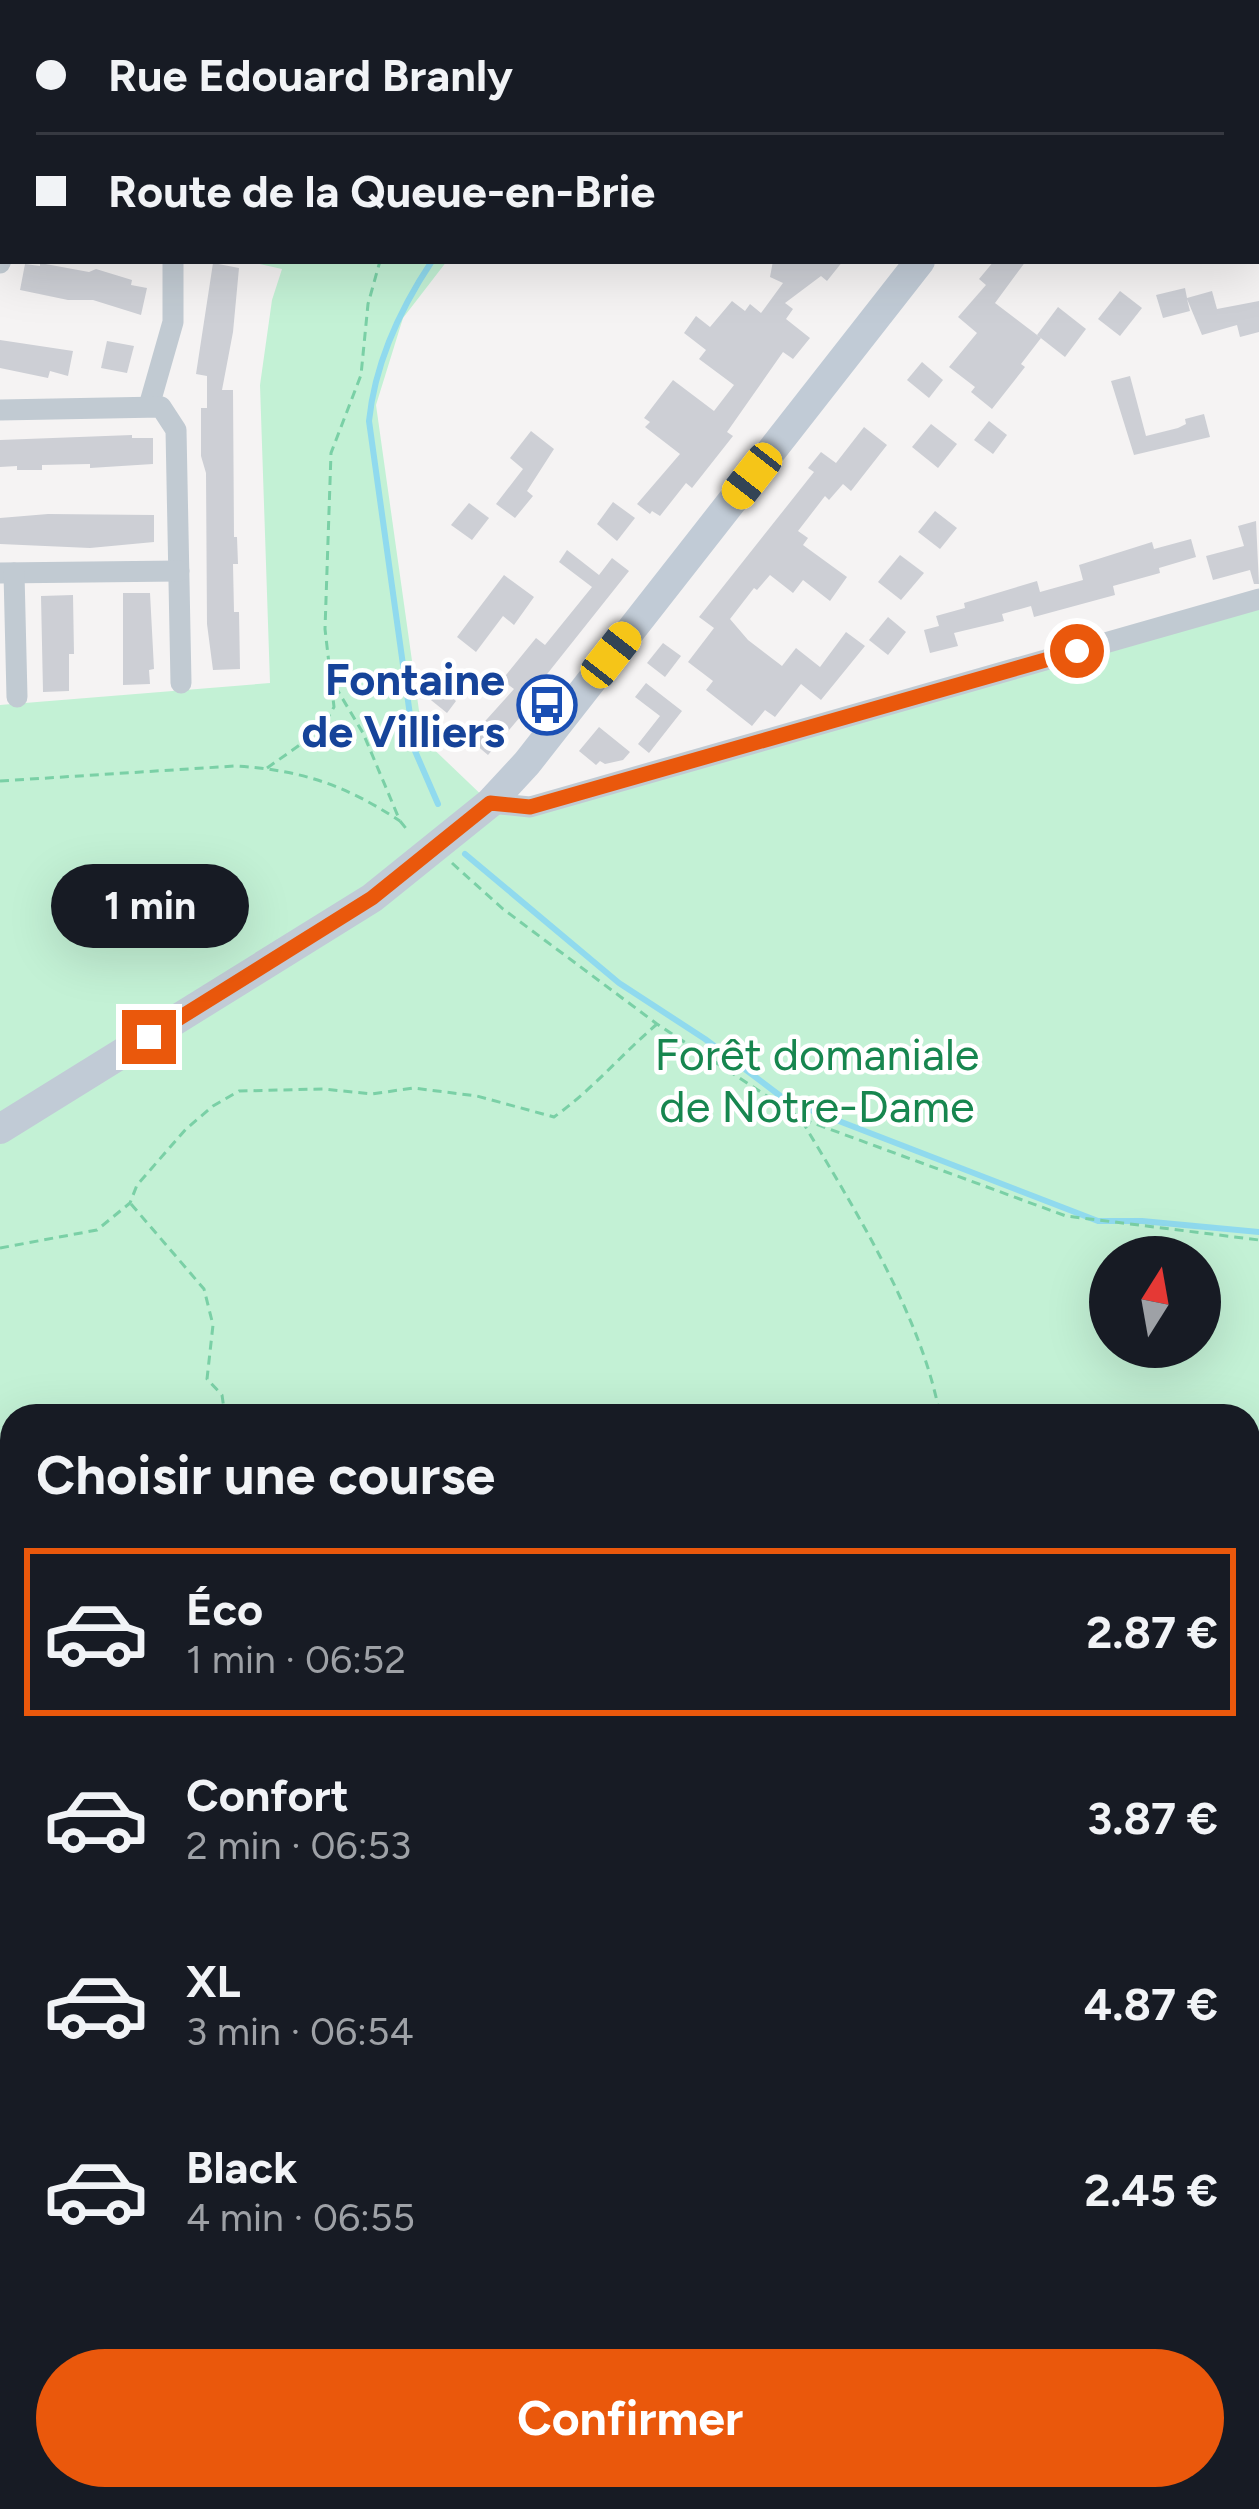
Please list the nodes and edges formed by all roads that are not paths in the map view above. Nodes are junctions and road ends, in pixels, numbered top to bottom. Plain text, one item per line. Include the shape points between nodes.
1 (173, 264) edge
2 (918, 264) edge
3 (149, 406) junction
4 (0, 410) edge
5 (179, 571) junction
6 (7, 573) edge
7 (1259, 599) edge
8 (181, 683) dead end
9 (17, 697) dead end
10 (490, 803) junction
11 (0, 1130) edge

1 - 3 street via 173,322
2 - 10 main road
3 - 4 street
3 - 5 street via 161,407 176,430
5 - 6 street
5 - 8 street
6 - 9 street
7 - 10 street via 530,807
10 - 11 main road via 436,857

